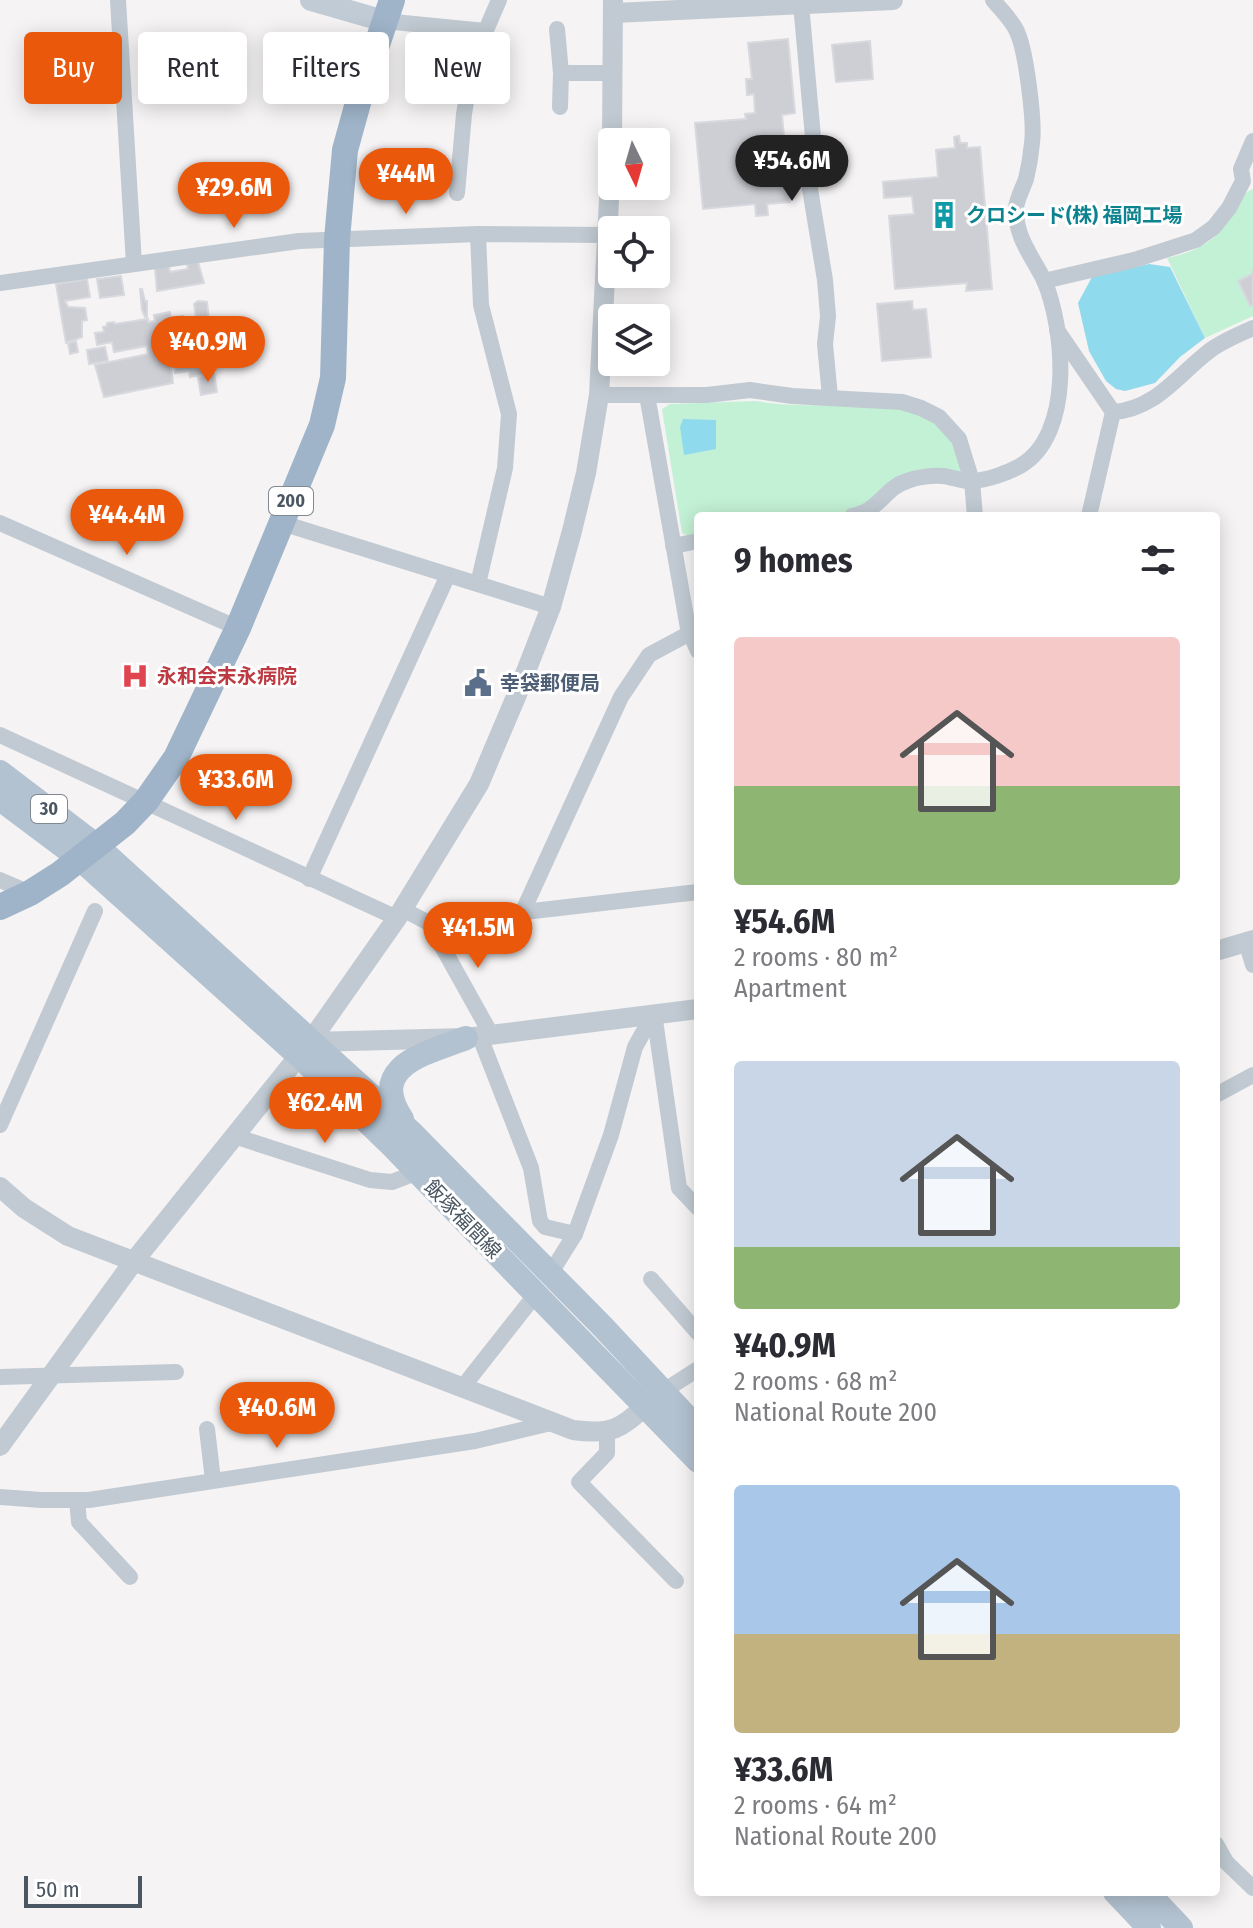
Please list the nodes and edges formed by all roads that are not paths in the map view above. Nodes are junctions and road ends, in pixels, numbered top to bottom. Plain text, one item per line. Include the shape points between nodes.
1 (118, 0) edge
2 (311, 0) edge
3 (499, 0) edge
4 (893, 0) edge
5 (993, 0) edge
6 (801, 4) junction
7 (614, 6) edge
8 (388, 11) edge
9 (557, 29) dead end
10 (485, 31) junction
11 (561, 73) junction
12 (613, 73) junction
13 (560, 107) dead end
14 (1253, 141) edge
15 (1248, 181) edge
16 (457, 193) dead end
17 (607, 216) edge
18 (478, 234) junction
19 (598, 235) edge
20 (337, 239) junction
21 (134, 264) junction
22 (1044, 281) junction
23 (0, 283) edge
24 (604, 288) edge
25 (1056, 328) junction
26 (1253, 328) edge
27 (599, 395) junction
28 (647, 395) junction
29 (830, 397) junction
30 (1113, 412) junction
31 (972, 481) junction
32 (865, 512) edge
33 (975, 512) edge
34 (1090, 512) edge
35 (0, 523) edge
36 (282, 523) junction
37 (694, 542) edge
38 (673, 546) junction
39 (448, 575) junction
40 (478, 584) junction
41 (551, 607) junction
42 (238, 628) junction
43 (692, 628) edge
44 (0, 735) edge
45 (0, 772) edge
46 (0, 799) edge
47 (146, 801) junction
48 (89, 853) junction
49 (309, 879) junction
50 (0, 880) edge
51 (694, 892) edge
52 (30, 893) junction
53 (0, 907) edge
54 (95, 911) dead end
55 (523, 911) junction
56 (399, 914) junction
57 (429, 923) junction
58 (1250, 941) edge
59 (1220, 950) edge
60 (1253, 965) edge
61 (694, 1009) edge
62 (654, 1013) junction
63 (479, 1037) junction
64 (304, 1049) junction
65 (1253, 1075) edge
66 (1220, 1093) edge
67 (0, 1125) edge
68 (410, 1131) junction
69 (234, 1136) junction
70 (418, 1172) junction
71 (0, 1187) edge
72 (694, 1204) edge
73 (575, 1234) junction
74 (134, 1261) junction
75 (651, 1279) dead end
76 (543, 1284) junction
77 (694, 1328) edge
78 (176, 1372) dead end
79 (694, 1372) edge
80 (0, 1377) edge
81 (50, 1377) junction
82 (462, 1388) junction
83 (654, 1400) junction
84 (555, 1422) junction
85 (694, 1426) edge
86 (207, 1429) dead end
87 (607, 1432) junction
88 (0, 1446) edge
89 (694, 1455) edge
90 (213, 1480) junction
91 (0, 1497) edge
92 (77, 1500) junction
93 (130, 1577) dead end
94 (676, 1581) dead end
95 (1220, 1851) edge
96 (1253, 1888) edge
97 (1119, 1896) edge
98 (1151, 1896) edge
99 (1149, 1928) edge
100 (1181, 1928) edge

1 - 21 street
2 - 8 main road
3 - 10 street
4 - 6 street
5 - 22 street via 1018,33 1030,94 1033,140 1016,205 1018,230
6 - 7 street
6 - 29 street via 814,148 810,189 825,280
7 - 12 street
8 - 10 street
8 - 20 highway, 200 via 345,150
9 - 11 street
10 - 16 street via 473,60
11 - 12 street
11 - 13 street
12 - 17 street
14 - 15 street via 1241,169
15 - 22 street via 1214,227 1196,240
18 - 19 street
18 - 20 street
18 - 40 street via 481,305 509,414 505,468
20 - 21 street
20 - 36 highway, 200 via 333,378 322,425
21 - 23 street
22 - 25 street
24 - 27 street
25 - 30 street
25 - 31 street via 1060,381 1053,427 1021,466
26 - 30 street via 1209,350 1142,406
27 - 28 street
27 - 41 street via 586,473
28 - 29 street via 750,390
28 - 38 street
29 - 31 street via 902,402 939,417 959,439
30 - 34 street
31 - 32 street via 942,476 908,480
31 - 33 street
35 - 42 street
36 - 39 street
36 - 42 highway, 200
37 - 38 street
38 - 43 street
39 - 40 street
39 - 49 street
40 - 41 street
41 - 56 street via 479,784
42 - 47 highway, 200 via 176,758
43 - 55 street via 649,655 621,697
44 - 47 street
45 - 48 main road, 飯塚福間線 / 30
46 - 48 main road, 飯塚福間線 / 30
47 - 48 highway, 200
47 - 49 street
48 - 52 highway, 200
48 - 64 main road, 飯塚福間線 / 30
49 - 56 street
50 - 52 street
51 - 55 street
52 - 53 highway, 200
54 - 67 street
55 - 57 street
56 - 57 street
56 - 64 street
57 - 63 street
58 - 59 street
58 - 60 street
61 - 62 street
62 - 63 street
62 - 72 street via 679,1188
62 - 73 street via 635,1047 611,1135
63 - 64 street
63 - 68 main road via 405,1062 398,1071 391,1095
63 - 73 street via 531,1168 540,1221
64 - 68 main road, 飯塚福間線 / 30
64 - 69 street
64 - 70 main road, 飯塚福間線 / 30
65 - 66 street
68 - 76 main road, 飯塚福間線 / 30
69 - 70 street via 370,1180 392,1182
69 - 74 street
70 - 76 main road, 飯塚福間線 / 30
71 - 74 street via 68,1236
73 - 76 street
74 - 81 street
74 - 82 street
75 - 77 street
76 - 82 street
76 - 83 main road, 飯塚福間線 / 30
78 - 81 street
79 - 83 street
80 - 81 street
81 - 88 street
82 - 84 street
83 - 85 main road, 飯塚福間線 / 30
83 - 87 street
83 - 89 main road, 飯塚福間線 / 30
84 - 87 street via 573,1430
84 - 90 street via 475,1441
86 - 90 street
87 - 94 street via 607,1453 579,1482
90 - 92 street
91 - 92 street
92 - 93 street via 79,1522
95 - 96 street
97 - 99 main road
98 - 100 main road

